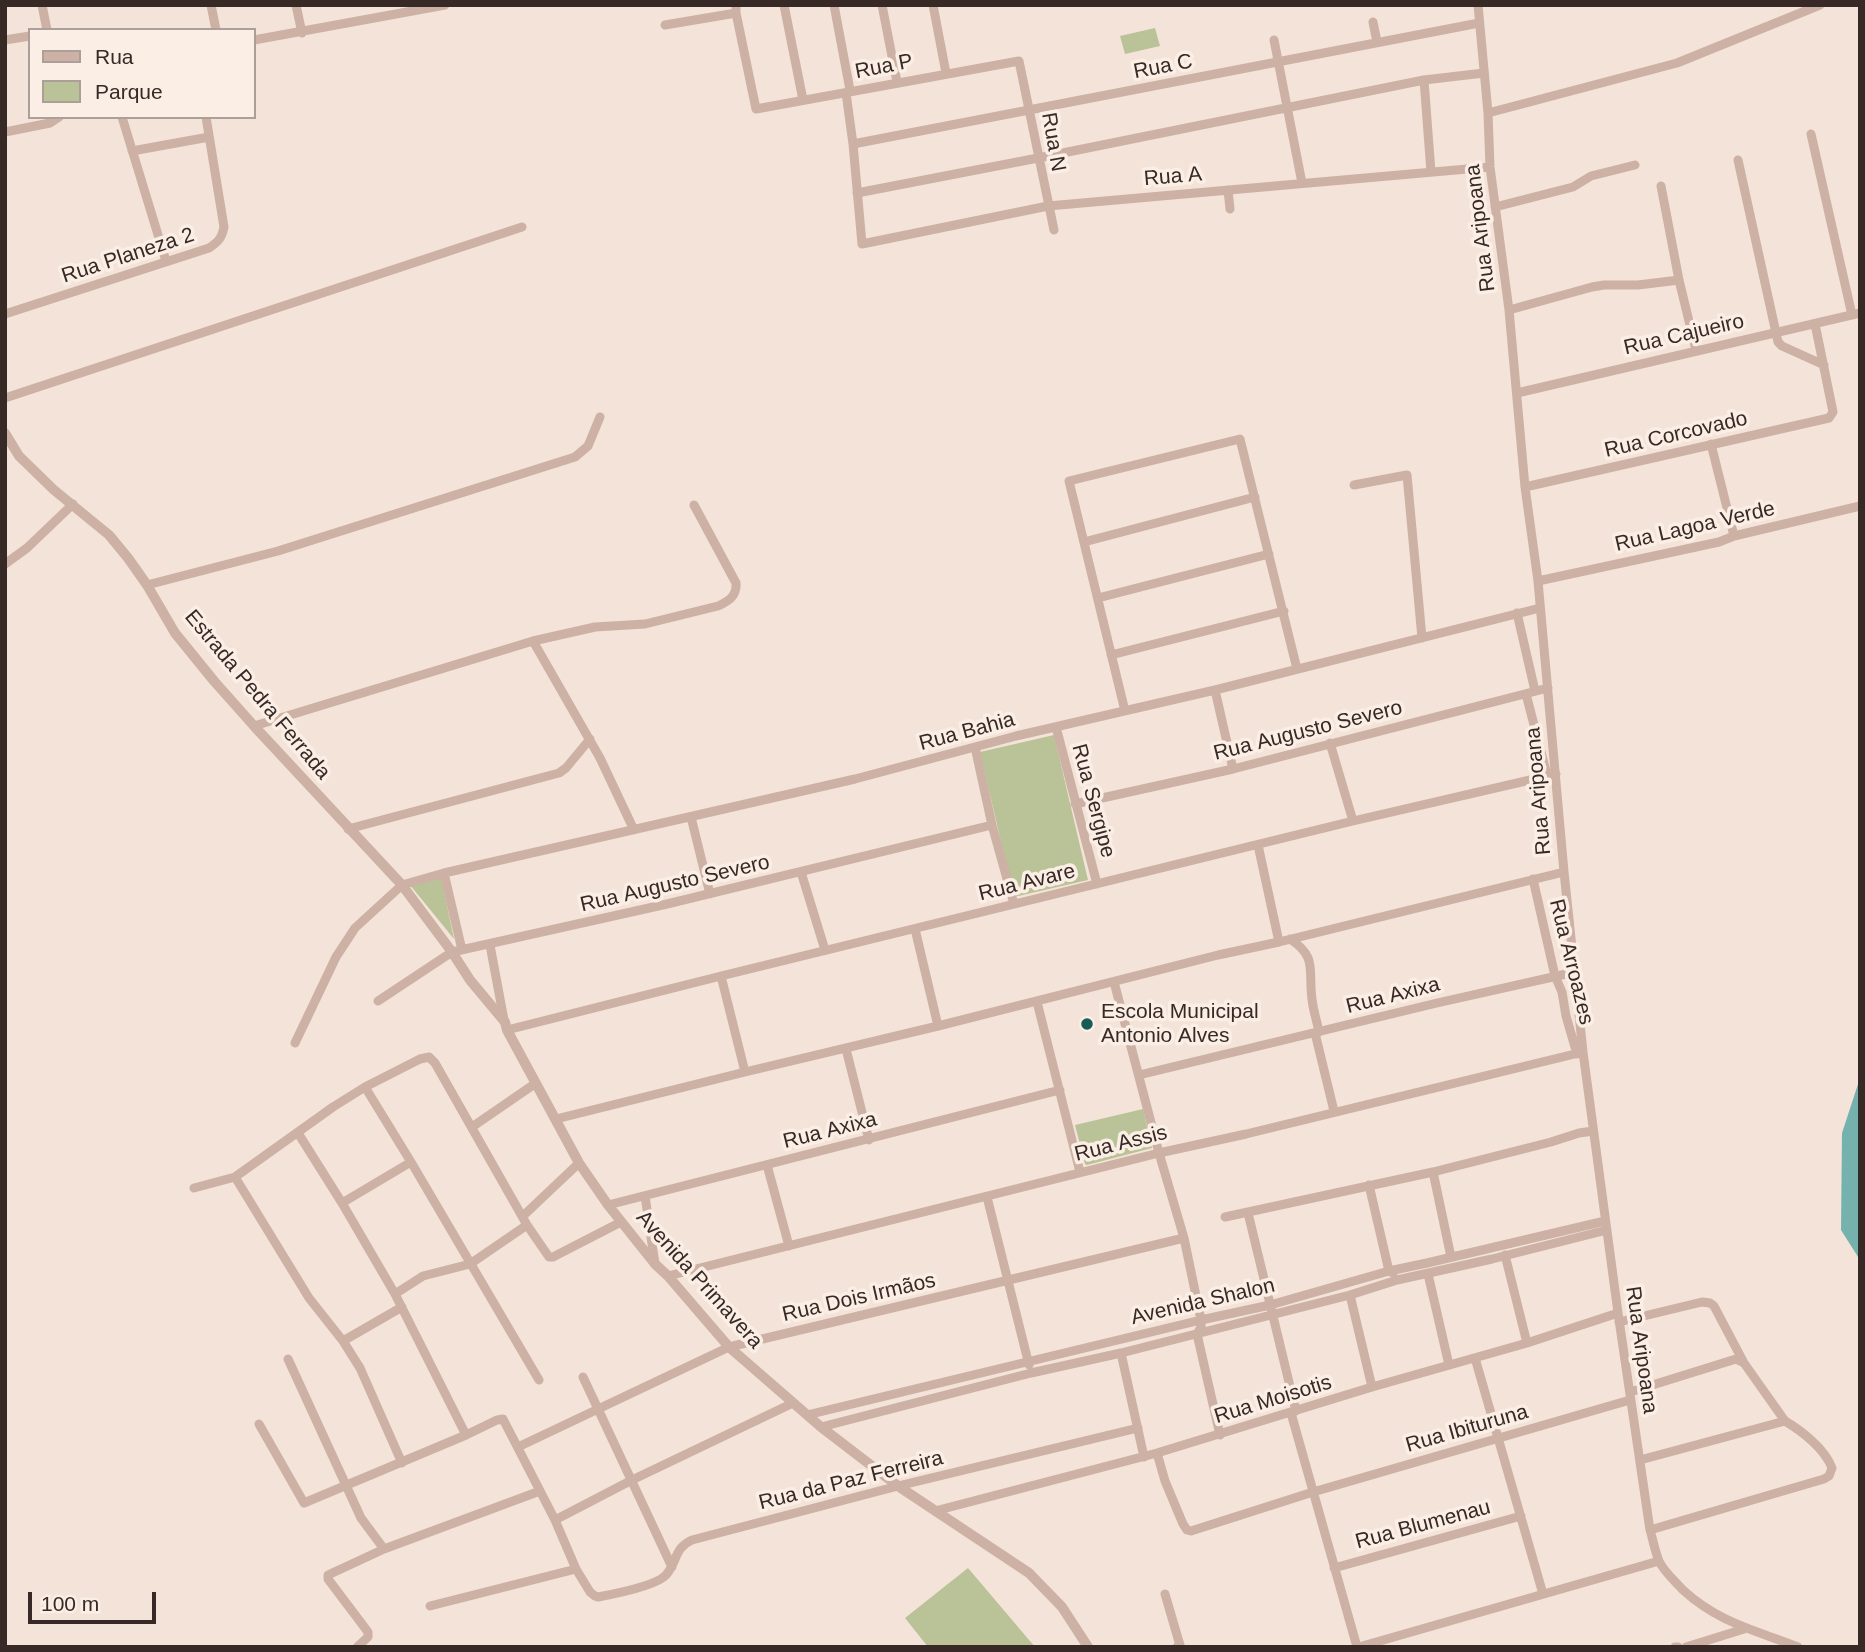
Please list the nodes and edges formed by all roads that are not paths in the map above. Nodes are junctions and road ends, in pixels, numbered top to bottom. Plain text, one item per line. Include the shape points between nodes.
1 (42, 5) edge
2 (211, 5) edge
3 (296, 5) edge
4 (445, 5) edge
5 (784, 5) edge
6 (834, 5) edge
7 (882, 5) edge
8 (933, 5) edge
9 (1478, 5) edge
10 (1820, 5) edge
11 (736, 9) edge
12 (1373, 22) dead end
13 (1479, 23) junction
14 (665, 25) dead end
15 (47, 28) edge
16 (216, 28) edge
17 (302, 33) junction
18 (28, 36) edge
19 (5, 40) edge
20 (256, 40) edge
21 (1274, 40) dead end
22 (1377, 42) junction
23 (1018, 61) joint
24 (1277, 62) junction
25 (1484, 72) junction
26 (946, 73) junction
27 (1424, 80) junction
28 (897, 82) junction
29 (848, 92) junction
30 (803, 100) junction
31 (1288, 108) junction
32 (1030, 111) junction
33 (1489, 113) junction
34 (56, 119) edge
35 (123, 119) edge
36 (206, 119) edge
37 (5, 132) edge
38 (1811, 134) dead end
39 (209, 136) junction
40 (853, 144) junction
41 (132, 151) junction
42 (1038, 158) junction
43 (1738, 160) dead end
44 (1635, 165) dead end
45 (1490, 167) junction
46 (1431, 172) junction
47 (1302, 183) junction
48 (1661, 186) dead end
49 (1228, 190) junction
50 (857, 192) junction
51 (1048, 206) junction
52 (1495, 207) junction
53 (1230, 209) dead end
54 (522, 227) dead end
55 (1054, 230) dead end
56 (166, 261) junction
57 (1679, 280) junction
58 (1509, 310) junction
59 (5, 314) edge
60 (1856, 314) edge
61 (1815, 324) junction
62 (1774, 333) junction
63 (1696, 350) junction
64 (1824, 365) junction
65 (1517, 393) junction
66 (5, 398) edge
67 (600, 416) dead end
68 (5, 433) edge
69 (1711, 444) junction
70 (1354, 485) dead end
71 (1525, 487) junction
72 (1255, 497) junction
73 (73, 504) junction
74 (694, 505) dead end
75 (1860, 506) edge
76 (1734, 536) junction
77 (1084, 542) junction
78 (1269, 554) junction
79 (5, 564) edge
80 (1538, 580) junction
81 (147, 585) junction
82 (1097, 598) junction
83 (1540, 608) junction
84 (1284, 611) junction
85 (1517, 613) junction
86 (1422, 638) junction
87 (533, 641) junction
88 (1111, 655) junction
89 (1297, 669) junction
90 (1548, 688) junction
91 (1215, 690) junction
92 (1530, 692) junction
93 (1125, 711) junction
94 (254, 726) junction
95 (1056, 727) junction
96 (590, 739) junction
97 (1330, 743) junction
98 (975, 747) junction
99 (1233, 769) junction
100 (1552, 774) junction
101 (1075, 804) junction
102 (691, 817) junction
103 (1353, 821) junction
104 (992, 825) junction
105 (348, 829) junction
106 (634, 830) junction
107 (1258, 845) junction
108 (801, 872) junction
109 (1564, 872) junction
110 (444, 873) junction
111 (1532, 879) junction
112 (1097, 884) junction
113 (402, 885) junction
114 (710, 894) junction
115 (1014, 904) junction
116 (915, 929) junction
117 (1290, 939) junction
118 (1279, 942) junction
119 (490, 945) junction
120 (825, 950) junction
121 (457, 951) junction
122 (1575, 972) junction
123 (721, 976) junction
124 (1555, 976) junction
125 (1114, 982) junction
126 (378, 1001) dead end
127 (1037, 1002) junction
128 (506, 1026) junction
129 (938, 1026) junction
130 (1317, 1033) junction
131 (295, 1043) dead end
132 (846, 1049) junction
133 (1580, 1053) junction
134 (745, 1072) junction
135 (1139, 1075) junction
136 (536, 1083) junction
137 (365, 1087) junction
138 (1060, 1090) junction
139 (1334, 1111) junction
140 (556, 1119) junction
141 (472, 1127) junction
142 (1593, 1131) junction
143 (298, 1133) junction
144 (869, 1140) junction
145 (1159, 1153) junction
146 (411, 1162) junction
147 (579, 1163) junction
148 (767, 1165) junction
149 (1080, 1172) junction
150 (1433, 1172) junction
151 (234, 1177) junction
152 (1369, 1185) junction
153 (194, 1188) dead end
154 (645, 1196) junction
155 (987, 1197) junction
156 (342, 1203) junction
157 (608, 1205) junction
158 (1248, 1213) junction
159 (1226, 1217) dead end
160 (525, 1220) junction
161 (621, 1222) junction
162 (1606, 1225) junction
163 (1184, 1238) junction
164 (789, 1246) junction
165 (1490, 1248) junction
166 (1505, 1255) junction
167 (1451, 1257) junction
168 (1492, 1259) junction
169 (1435, 1261) junction
170 (470, 1264) junction
171 (655, 1264) junction
172 (1389, 1270) junction
173 (1433, 1273) junction
174 (668, 1276) junction
175 (1397, 1280) junction
176 (1008, 1281) junction
177 (395, 1294) junction
178 (1308, 1294) junction
179 (1350, 1295) junction
180 (1310, 1305) junction
181 (402, 1307) junction
182 (1271, 1310) junction
183 (1619, 1317) junction
184 (1201, 1320) junction
185 (1197, 1334) junction
186 (343, 1341) junction
187 (1527, 1343) junction
188 (729, 1347) junction
189 (1121, 1353) junction
190 (1056, 1355) junction
191 (1475, 1358) junction
192 (288, 1359) dead end
193 (1029, 1361) junction
194 (1744, 1363) junction
195 (1449, 1365) junction
196 (1058, 1367) junction
197 (1031, 1373) junction
198 (583, 1377) dead end
199 (538, 1380) dead end
200 (1372, 1387) junction
201 (1630, 1396) junction
202 (793, 1403) junction
203 (597, 1408) junction
204 (1294, 1412) junction
205 (807, 1415) junction
206 (1785, 1421) junction
207 (259, 1424) dead end
208 (821, 1427) junction
209 (1138, 1428) junction
210 (466, 1435) junction
211 (1220, 1435) junction
212 (1499, 1439) junction
213 (518, 1447) junction
214 (1157, 1453) junction
215 (1144, 1457) junction
216 (1640, 1460) junction
217 (402, 1463) junction
218 (632, 1480) junction
219 (347, 1486) junction
220 (898, 1486) junction
221 (540, 1491) junction
222 (1313, 1492) junction
223 (935, 1511) junction
224 (1521, 1516) junction
225 (555, 1520) junction
226 (1650, 1530) junction
227 (384, 1549) junction
228 (1659, 1561) junction
229 (672, 1567) junction
230 (1334, 1568) junction
231 (576, 1569) junction
232 (1165, 1594) dead end
233 (1543, 1594) junction
234 (430, 1606) dead end
235 (1744, 1629) junction
236 (357, 1647) edge
237 (1088, 1647) edge
238 (1177, 1647) edge
239 (1358, 1647) edge
240 (1686, 1647) edge
241 (1798, 1647) edge

1 - 15 street
2 - 16 street
3 - 17 street
4 - 17 street
5 - 30 street
6 - 29 street
7 - 28 street
8 - 26 street
9 - 13 street, Rua Aripoana
10 - 33 street via 1677,63
11 - 14 street
11 - 30 street, Rua P via 756,109
12 - 22 street
13 - 22 street, Rua C
13 - 25 street, Rua Aripoana
17 - 20 street
18 - 19 street
21 - 24 street
22 - 24 street, Rua C
23 - 26 street, Rua P
23 - 32 street, Rua N
24 - 31 street
24 - 32 street, Rua C
25 - 27 street
25 - 33 street, Rua Aripoana
26 - 28 street, Rua P
27 - 31 street
27 - 46 street
28 - 29 street, Rua P
29 - 30 street, Rua P
29 - 40 street
31 - 42 street
31 - 47 street
32 - 40 street, Rua C
32 - 42 street, Rua N
33 - 45 street, Rua Aripoana
34 - 37 street
35 - 41 street
36 - 39 street, Rua Planeza 2
38 - 60 street
39 - 41 street
39 - 56 street, Rua Planeza 2 via 223,235 209,248
40 - 50 street
41 - 56 street
42 - 50 street
42 - 51 street, Rua N
43 - 62 street
44 - 52 street
45 - 46 street, Rua A
45 - 52 street, Rua Aripoana
46 - 47 street, Rua A
47 - 49 street, Rua A
48 - 57 street
49 - 51 street, Rua A
49 - 53 street
50 - 51 street, Rua A via 862,244
51 - 55 street, Rua N
52 - 58 street, Rua Aripoana
54 - 66 street
56 - 59 street, Rua Planeza 2
57 - 58 street via 1592,287
57 - 63 street
58 - 65 street, Rua Aripoana
60 - 61 street, Rua Cajueiro
61 - 62 street, Rua Cajueiro
61 - 64 street
62 - 63 street, Rua Cajueiro
62 - 64 street via 1782,346
63 - 65 street, Rua Cajueiro
64 - 69 street, Rua Corcovado via 1833,415 1829,418
65 - 71 street, Rua Aripoana
67 - 81 street via 588,446 575,457 278,551
68 - 73 street, Estrada Pedra Ferrada via 19,456
69 - 71 street, Rua Corcovado
69 - 76 street
70 - 86 street via 1407,475
71 - 80 street, Rua Aripoana
72 - 77 street
72 - 77 street via 1240,439 1069,481
72 - 78 street
73 - 79 street
73 - 81 street, Estrada Pedra Ferrada via 109,535
74 - 87 street via 734,580 734,597 718,606 645,624 595,627
75 - 76 street, Rua Lagoa Verde
76 - 80 street, Rua Lagoa Verde
77 - 82 street
78 - 82 street
78 - 84 street
80 - 83 street, Rua Aripoana
81 - 94 street, Estrada Pedra Ferrada via 176,633
82 - 88 street
83 - 85 street, Rua Bahia
83 - 90 street, Rua Aripoana
84 - 88 street
84 - 89 street
85 - 86 street, Rua Bahia
85 - 92 street
86 - 89 street, Rua Bahia
87 - 94 street
87 - 96 street
88 - 93 street
89 - 91 street, Rua Bahia
90 - 92 street, Rua Augusto Severo
90 - 100 street, Rua Aripoana
91 - 93 street, Rua Bahia
91 - 99 street
92 - 97 street, Rua Augusto Severo
92 - 100 street
93 - 95 street, Rua Bahia
94 - 105 street, Estrada Pedra Ferrada
95 - 98 street, Rua Bahia
95 - 101 street, Rua Sergipe
96 - 105 street via 559,773
96 - 106 street
97 - 99 street, Rua Augusto Severo
97 - 103 street
98 - 102 street, Rua Bahia
98 - 104 street
99 - 101 street, Rua Augusto Severo
100 - 103 street, Rua Avare
100 - 109 street, Rua Aripoana
101 - 112 street, Rua Sergipe
102 - 106 street, Rua Bahia
102 - 114 street
103 - 107 street, Rua Avare
104 - 108 street, Rua Augusto Severo
104 - 115 street
105 - 113 street, Estrada Pedra Ferrada
106 - 110 street, Rua Bahia
107 - 112 street, Rua Avare
107 - 118 street
108 - 114 street, Rua Augusto Severo
108 - 120 street
109 - 111 street
109 - 122 street, Rua Aripoana
110 - 113 street, Rua Bahia
110 - 121 street
111 - 117 street
111 - 124 street, Rua Arroazes
112 - 115 street, Rua Avare
113 - 121 street, Estrada Pedra Ferrada
113 - 131 street via 342,945
114 - 119 street, Rua Augusto Severo
115 - 116 street, Rua Avare
116 - 120 street, Rua Avare
116 - 129 street
117 - 118 street
117 - 130 street via 1309,960
118 - 125 street
119 - 121 street, Rua Augusto Severo
119 - 128 street
120 - 123 street, Rua Avare
121 - 126 street, Rua Augusto Severo
121 - 128 street, Avenida Primavera via 470,980
122 - 124 street, Rua Axixa
122 - 133 street, Rua Aripoana
123 - 128 street, Rua Avare
123 - 134 street
124 - 130 street, Rua Axixa
124 - 133 street, Rua Arroazes
125 - 127 street
125 - 135 street
127 - 129 street
127 - 138 street
128 - 136 street, Avenida Primavera
129 - 132 street
130 - 135 street, Rua Axixa
130 - 139 street
132 - 134 street
132 - 144 street
133 - 139 street, Rua Assis
133 - 142 street, Rua Aripoana
134 - 140 street
135 - 145 street
136 - 140 street, Avenida Primavera
136 - 141 street
137 - 141 street via 429,1057
137 - 143 street
137 - 146 street
138 - 144 street, Rua Axixa
138 - 149 street
139 - 145 street, Rua Assis
140 - 147 street, Avenida Primavera
141 - 160 street
142 - 150 street
142 - 162 street, Rua Aripoana
143 - 151 street
143 - 156 street
144 - 148 street, Rua Axixa
145 - 149 street, Rua Assis
145 - 163 street
146 - 156 street
146 - 170 street
147 - 157 street, Avenida Primavera
147 - 160 street
148 - 154 street, Rua Axixa
148 - 164 street
149 - 155 street, Rua Assis
150 - 152 street
150 - 167 street
151 - 153 street
151 - 186 street via 309,1298
152 - 158 street
152 - 172 street
154 - 157 street, Rua Axixa
154 - 171 street
155 - 164 street, Rua Assis
155 - 176 street
156 - 177 street
157 - 161 street, Avenida Primavera
158 - 159 street
158 - 182 street
160 - 161 street via 551,1258
160 - 170 street
161 - 171 street, Avenida Primavera
162 - 165 street, Avenida Shalon
162 - 166 street, Avenida Shalon
162 - 183 street, Rua Aripoana
163 - 176 street, Rua Dois Irmãos
163 - 184 street
164 - 174 street, Rua Assis
165 - 167 street, Avenida Shalon
165 - 168 street
166 - 168 street, Avenida Shalon
166 - 187 street
167 - 169 street, Avenida Shalon
168 - 173 street, Avenida Shalon
169 - 172 street, Avenida Shalon
169 - 173 street
170 - 177 street via 423,1276
170 - 199 street
171 - 174 street, Avenida Primavera
172 - 175 street
172 - 178 street, Avenida Shalon
173 - 175 street, Avenida Shalon
173 - 195 street
174 - 188 street, Avenida Primavera
175 - 179 street, Avenida Shalon
176 - 188 street, Rua Dois Irmãos
176 - 193 street
177 - 181 street
178 - 180 street
178 - 182 street, Avenida Shalon
179 - 180 street, Avenida Shalon
179 - 200 street
180 - 182 street, Avenida Shalon
181 - 186 street
181 - 210 street
182 - 184 street, Avenida Shalon
182 - 185 street, Avenida Shalon
182 - 204 street
183 - 187 street, Rua Moisotis
183 - 194 street, Rua Moisotis via 1710,1303
183 - 201 street, Rua Aripoana
184 - 185 street
184 - 190 street, Avenida Shalon
185 - 189 street, Avenida Shalon
185 - 211 street
186 - 217 street via 363,1373
187 - 191 street, Rua Moisotis
188 - 202 street, Avenida Primavera
188 - 203 street, Rua Dois Irmãos
189 - 196 street, Avenida Shalon
189 - 209 street
190 - 193 street, Avenida Shalon
190 - 196 street
191 - 195 street, Rua Moisotis
191 - 212 street
192 - 219 street
193 - 197 street
193 - 205 street, Avenida Shalon
194 - 201 street, Rua Ibituruna via 1732,1360
194 - 206 street
195 - 200 street, Rua Moisotis
196 - 197 street, Avenida Shalon
197 - 208 street, Avenida Shalon
198 - 203 street
200 - 204 street, Rua Moisotis
201 - 212 street, Rua Ibituruna
201 - 216 street, Rua Aripoana
202 - 205 street, Avenida Primavera
202 - 218 street
203 - 213 street, Rua Dois Irmãos
203 - 218 street
204 - 211 street, Rua Moisotis
204 - 222 street
205 - 208 street, Avenida Primavera
206 - 216 street
206 - 226 street via 1829,1460 1829,1476
207 - 219 street via 303,1502
208 - 220 street, Avenida Primavera
209 - 215 street
209 - 220 street, Rua da Paz Ferreira
210 - 213 street via 503,1419
210 - 217 street
211 - 214 street, Rua Moisotis
212 - 222 street, Rua Ibituruna
212 - 224 street
213 - 221 street
214 - 215 street, Rua Moisotis
214 - 222 street, Rua Ibituruna via 1189,1531
215 - 223 street, Rua Moisotis
216 - 226 street, Rua Aripoana
217 - 219 street
218 - 225 street
218 - 229 street
219 - 227 street via 361,1518
220 - 223 street, Avenida Primavera
220 - 229 street, Rua da Paz Ferreira via 692,1539 680,1547
221 - 225 street
221 - 227 street
222 - 230 street
223 - 237 street, Avenida Primavera via 1036,1580 1062,1607
224 - 230 street, Rua Blumenau
224 - 233 street
225 - 231 street
226 - 228 street, Rua Aripoana
227 - 236 street via 327,1577 368,1632
228 - 233 street
228 - 235 street, Rua Aripoana via 1703,1607
229 - 231 street, Rua da Paz Ferreira via 657,1582 602,1596 595,1596
230 - 239 street
231 - 234 street
232 - 238 street via 1180,1642
233 - 239 street
235 - 240 street
235 - 241 street, Rua Aripoana

